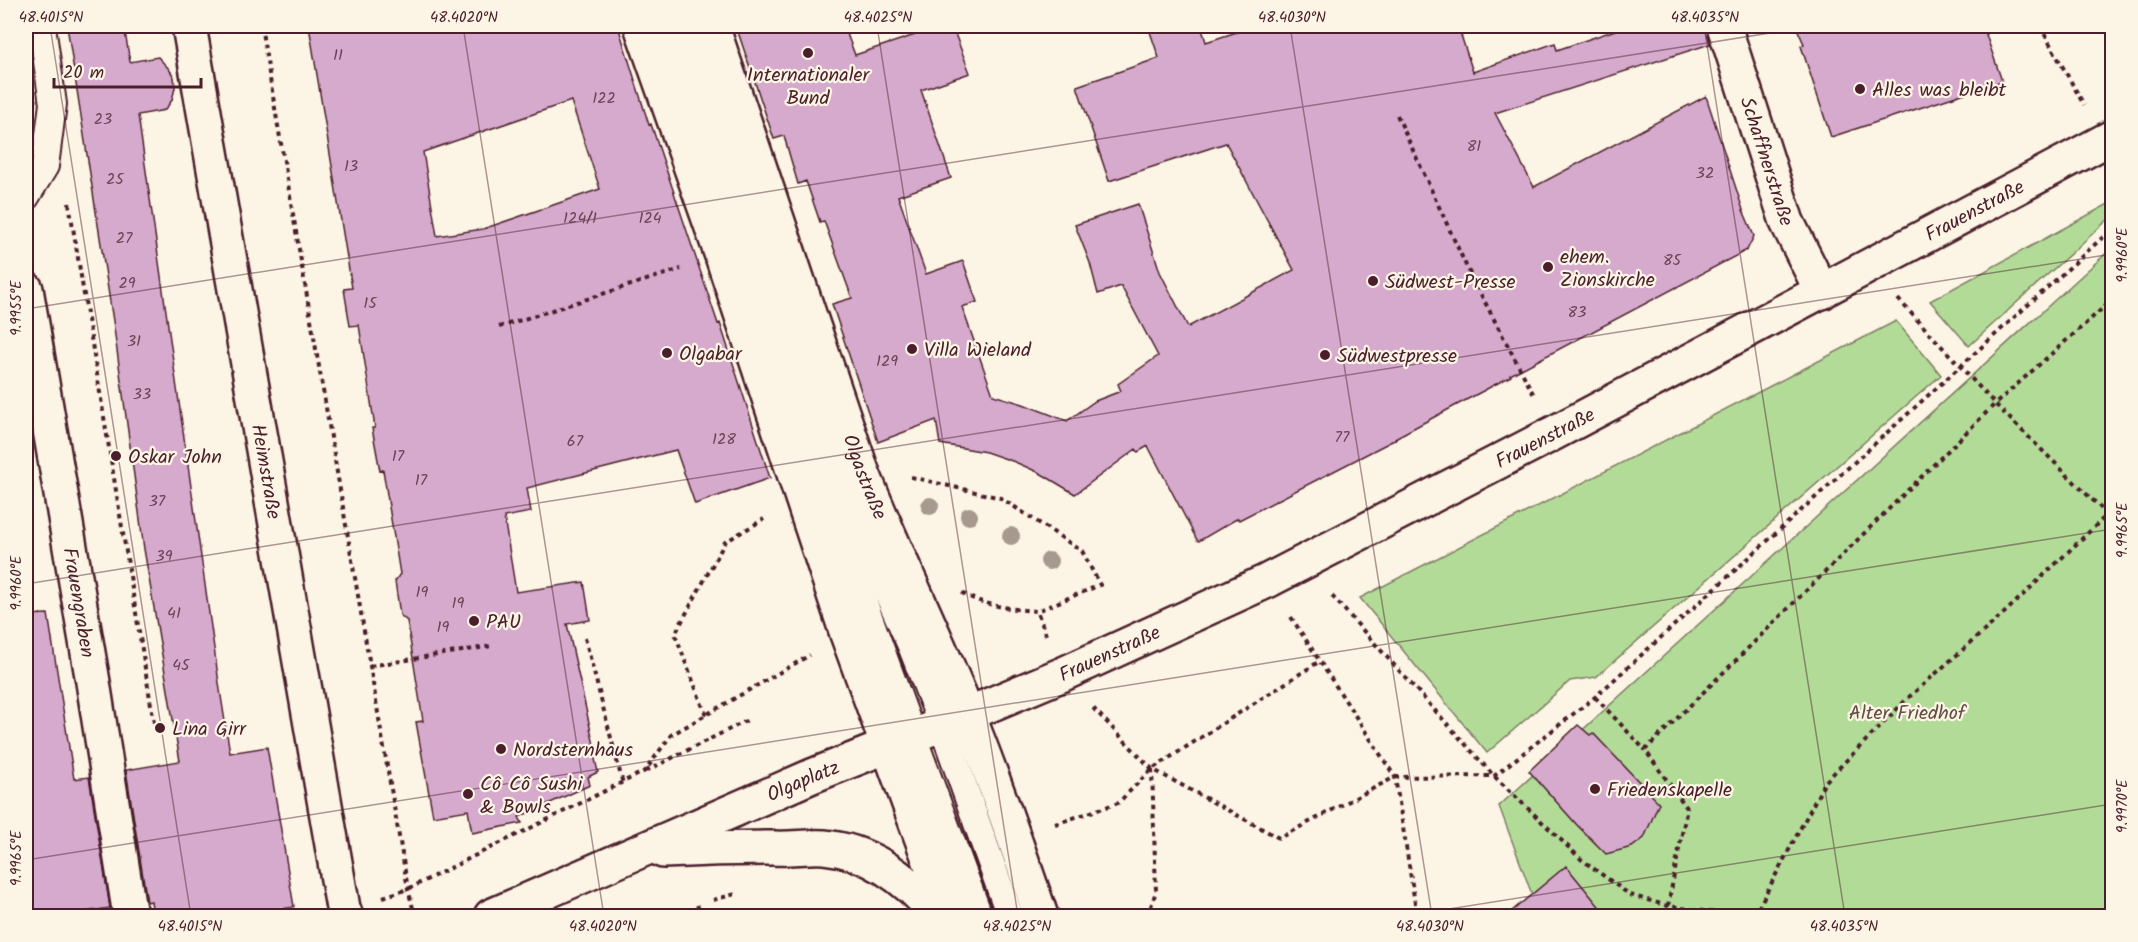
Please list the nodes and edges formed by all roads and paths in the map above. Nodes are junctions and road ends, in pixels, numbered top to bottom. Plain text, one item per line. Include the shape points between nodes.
1 (42, 26) edge
2 (189, 26) edge
3 (261, 26) edge
4 (641, 26) edge
5 (666, 26) edge
6 (689, 26) edge
7 (712, 26) edge
8 (1724, 26) edge
9 (2040, 26) edge
10 (1397, 115) dead end
11 (2109, 140) edge
12 (26, 197) edge
13 (68, 198) dead end
14 (2112, 229) edge
15 (722, 256) junction
16 (1868, 267) junction
17 (26, 289) edge
18 (1822, 292) junction
19 (2112, 300) edge
20 (499, 327) dead end
21 (1961, 368) junction
22 (1995, 404) junction
23 (1554, 433) junction
24 (862, 471) junction
25 (801, 498) junction
26 (2112, 510) edge
27 (2108, 514) junction
28 (2112, 519) edge
29 (1302, 562) junction
30 (1267, 581) junction
31 (919, 601) junction
32 (1037, 611) junction
33 (848, 634) junction
34 (585, 638) dead end
35 (492, 646) dead end
36 (1320, 661) junction
37 (370, 666) junction
38 (1061, 675) junction
39 (1595, 697) junction
40 (706, 715) junction
41 (750, 719) dead end
42 (154, 723) dead end
43 (928, 730) junction
44 (1645, 750) junction
45 (1152, 769) junction
46 (645, 771) junction
47 (1494, 776) junction
48 (1395, 777) junction
49 (623, 784) junction
50 (1054, 824) dead end
51 (641, 852) junction
52 (408, 889) junction
53 (697, 905) dead end
54 (1668, 906) junction
55 (344, 913) edge
56 (130, 916) edge
57 (415, 916) edge
58 (491, 916) edge
59 (702, 916) edge
60 (939, 916) edge
61 (950, 916) edge
62 (980, 916) edge
63 (1010, 916) edge
64 (1041, 916) edge
65 (1148, 916) edge
66 (1417, 916) edge
67 (1739, 916) edge
68 (1754, 916) edge

1 - 12 lane via 53,104 45,166
2 - 55 street, Heimstraße
3 - 37 path
4 - 15 street, Olgastraße
5 - 43 lane via 848,560
6 - 43 lane via 849,494 912,648
7 - 24 street, Olgastraße
8 - 18 street, Schaffnerstraße via 1787,222
9 - 11 path
10 - 23 path via 1468,270
11 - 16 street, Frauenstraße
13 - 42 path
14 - 21 path
15 - 20 path
15 - 25 street, Olgastraße
16 - 18 street, Frauenstraße
16 - 21 path
17 - 56 street, Frauengraben
18 - 23 street, Frauenstraße
19 - 22 path
21 - 22 path
21 - 39 path
22 - 27 path
22 - 44 path
23 - 29 street, Frauenstraße
24 - 31 street, Olgastraße
24 - 32 path via 917,478 1000,498 1082,551 1100,585
25 - 33 street, Olgastraße
25 - 40 path via 725,542 675,634
26 - 27 path
27 - 28 path
27 - 68 path via 1908,698 1826,782
29 - 30 street, Frauenstraße
29 - 47 path
30 - 36 path
30 - 38 street, Frauenstraße
31 - 32 path via 951,586 975,600
31 - 43 street, Olgastraße
32 - 38 path
33 - 40 path
33 - 43 street, Olgastraße
34 - 49 path
35 - 37 path
36 - 45 path
36 - 48 path
37 - 52 path
38 - 43 street, Frauenstraße
38 - 45 path
39 - 44 path
39 - 47 path
40 - 46 path via 671,735
41 - 46 path
43 - 51 street, Olgaplatz via 812,776
43 - 61 street, Olgastraße
43 - 62 lane
43 - 63 lane
43 - 64 street, Olgastraße via 1010,824
44 - 54 path via 1687,808
45 - 48 path via 1279,838
45 - 50 path via 1118,803
45 - 65 path via 1156,891
46 - 49 path
47 - 48 path
47 - 54 path via 1581,860 1630,895
48 - 66 path
49 - 52 path
51 - 58 street
51 - 60 street via 824,847 880,865 902,879
52 - 55 path
52 - 57 path
53 - 59 path
54 - 67 path

